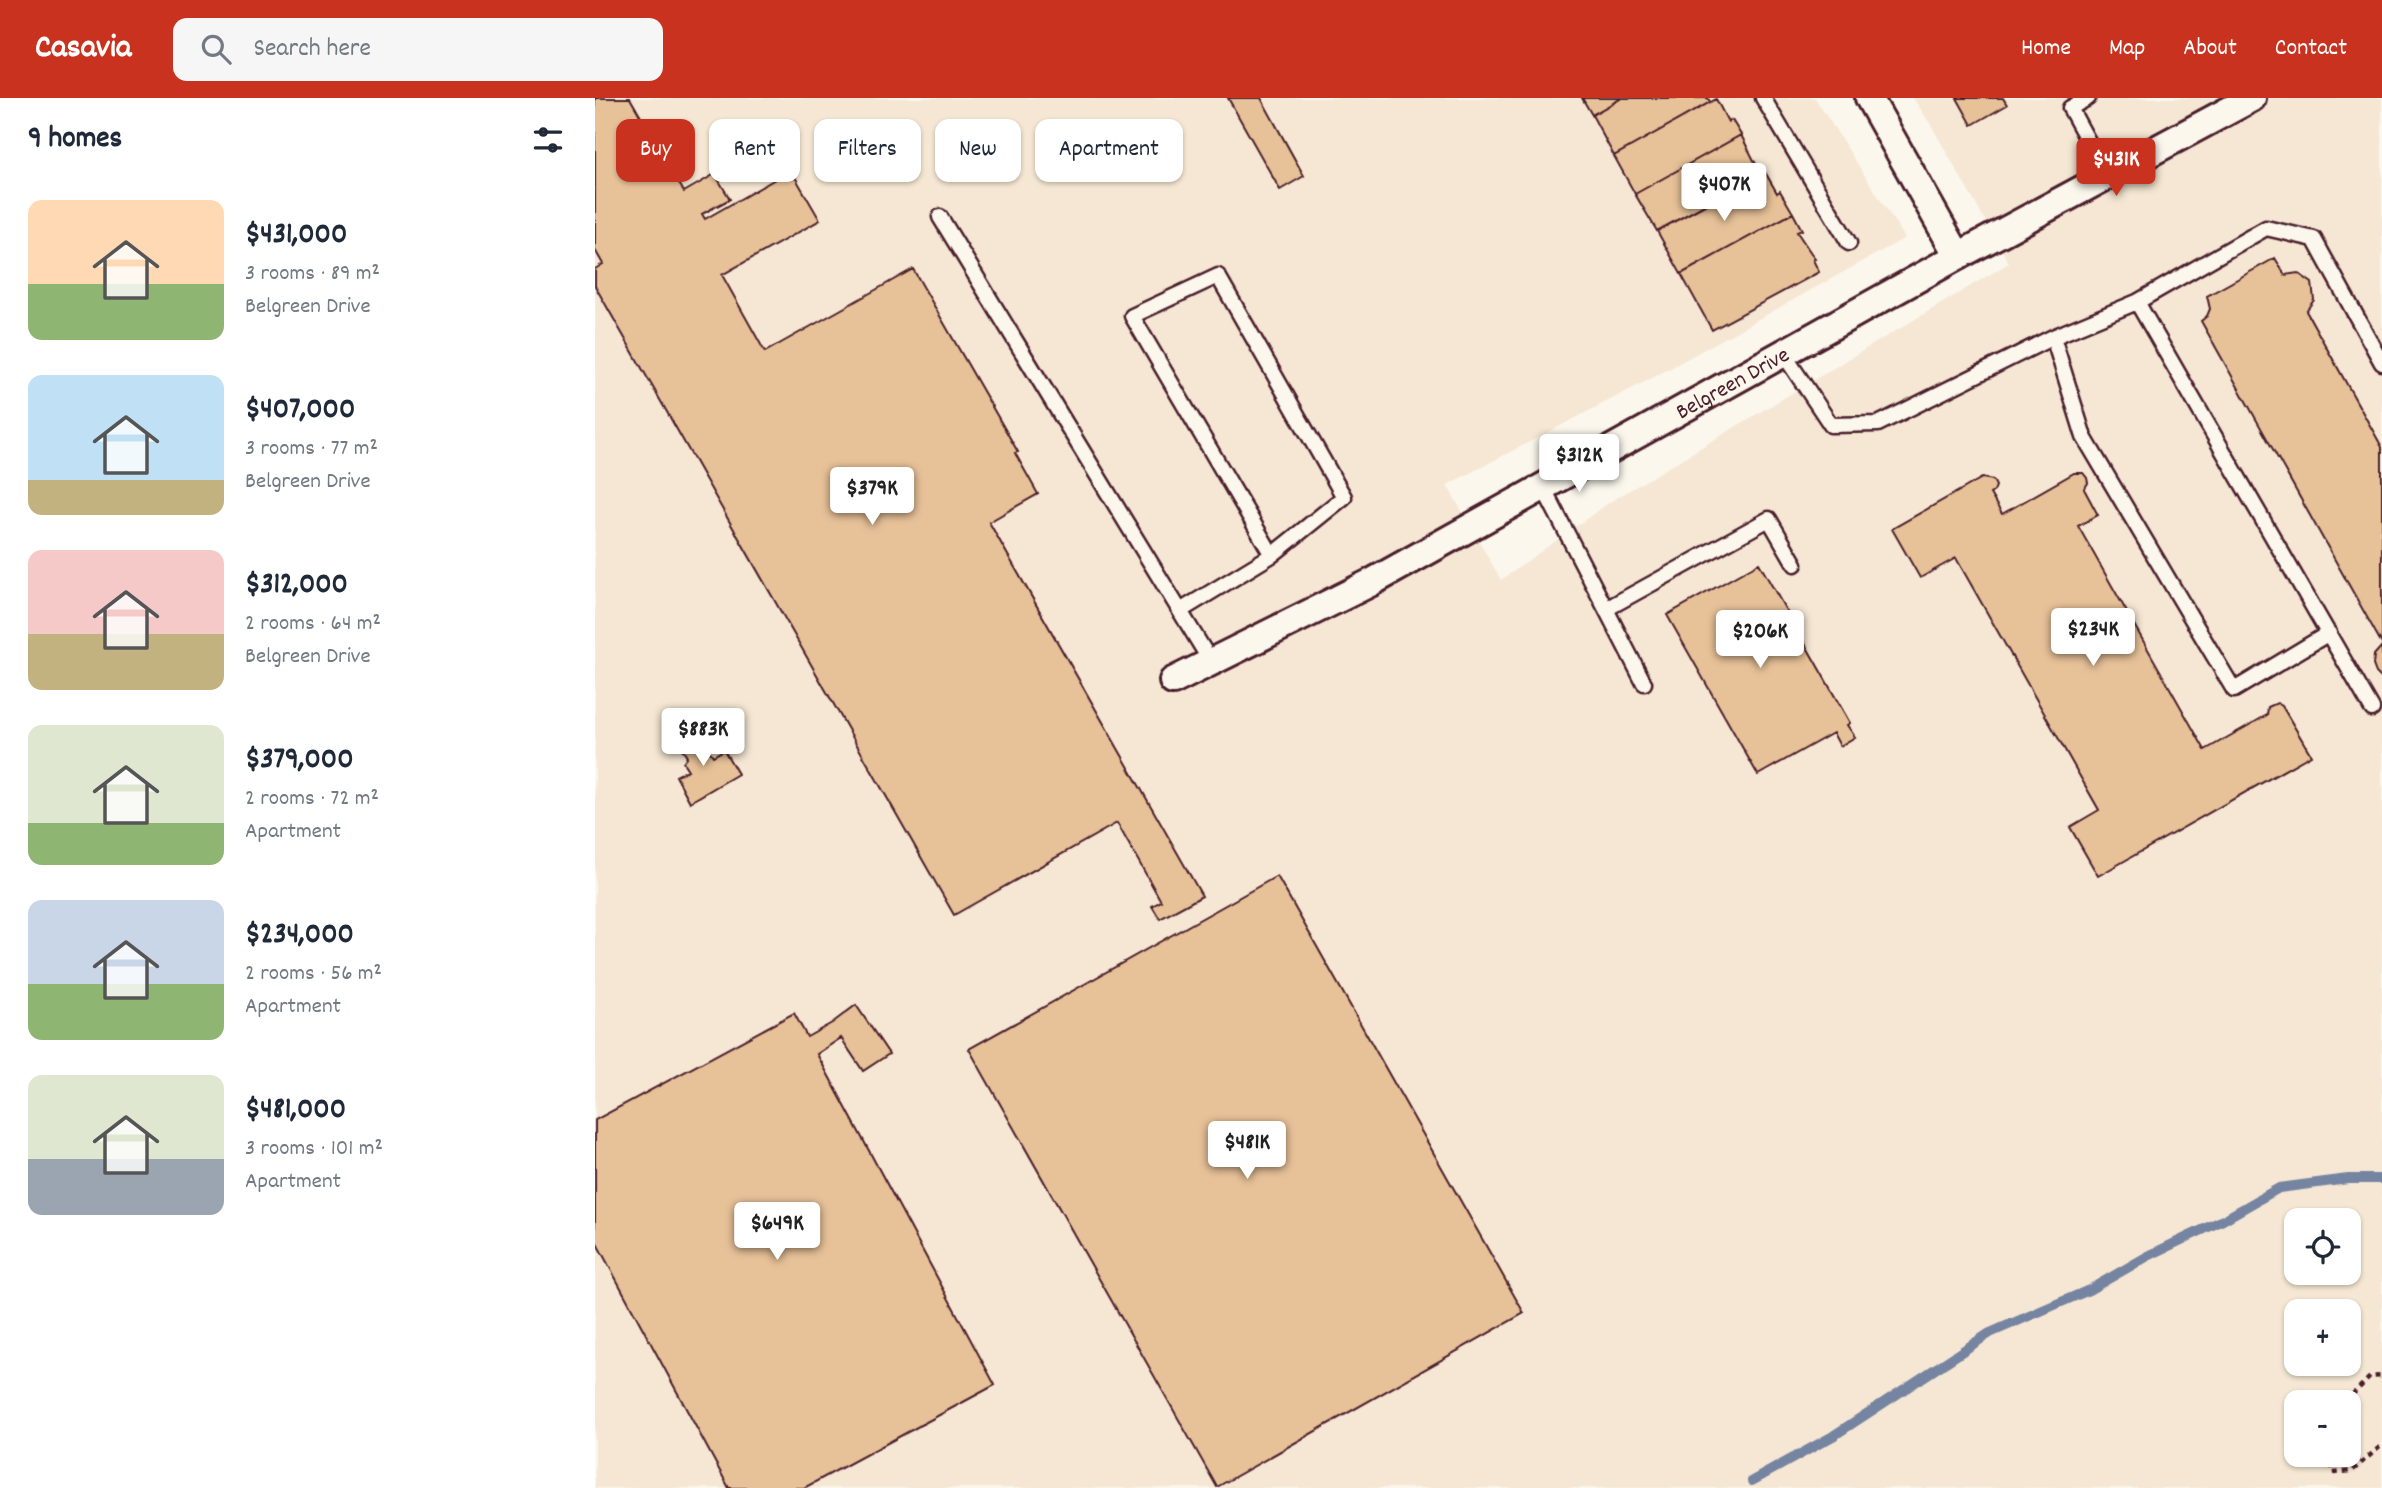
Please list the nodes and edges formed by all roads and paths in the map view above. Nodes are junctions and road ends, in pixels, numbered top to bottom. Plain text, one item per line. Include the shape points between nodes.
1 (1763, 98) edge
2 (1869, 98) edge
3 (2088, 98) edge
4 (2252, 98) edge
5 (2106, 176) junction
6 (940, 217) dead end
7 (1849, 243) dead end
8 (1958, 256) junction
9 (2137, 303) junction
10 (2053, 337) junction
11 (1783, 353) junction
12 (2382, 363) edge
13 (1543, 487) junction
14 (1272, 555) junction
15 (1795, 564) dead end
16 (1606, 609) junction
17 (1181, 611) junction
18 (2329, 633) junction
19 (1211, 662) junction
20 (1173, 681) dead end
21 (1644, 683) dead end
22 (2372, 709) dead end
23 (2382, 1376) edge
24 (2357, 1390) edge
25 (2382, 1445) edge
26 (2361, 1463) edge
27 (2332, 1467) edge
28 (2356, 1467) edge

1 - 7 lane
2 - 8 street
3 - 5 lane via 2070,108
4 - 5 street, Belgreen Drive
5 - 8 street, Belgreen Drive
6 - 17 lane
8 - 11 street, Belgreen Drive
9 - 10 lane
9 - 12 lane via 2266,228 2314,239
9 - 18 lane
10 - 11 lane via 1878,424 1832,425
10 - 18 lane via 2084,436 2234,690
11 - 13 street, Belgreen Drive
13 - 16 lane
13 - 19 street, Belgreen Drive via 1372,582
14 - 14 lane via 1344,497 1219,276 1132,316
14 - 17 lane
15 - 16 lane via 1769,519
16 - 21 lane
17 - 19 lane
18 - 22 lane
19 - 20 street, Belgreen Drive
23 - 24 path via 2370,1377
25 - 26 path
27 - 28 path via 2333,1473

